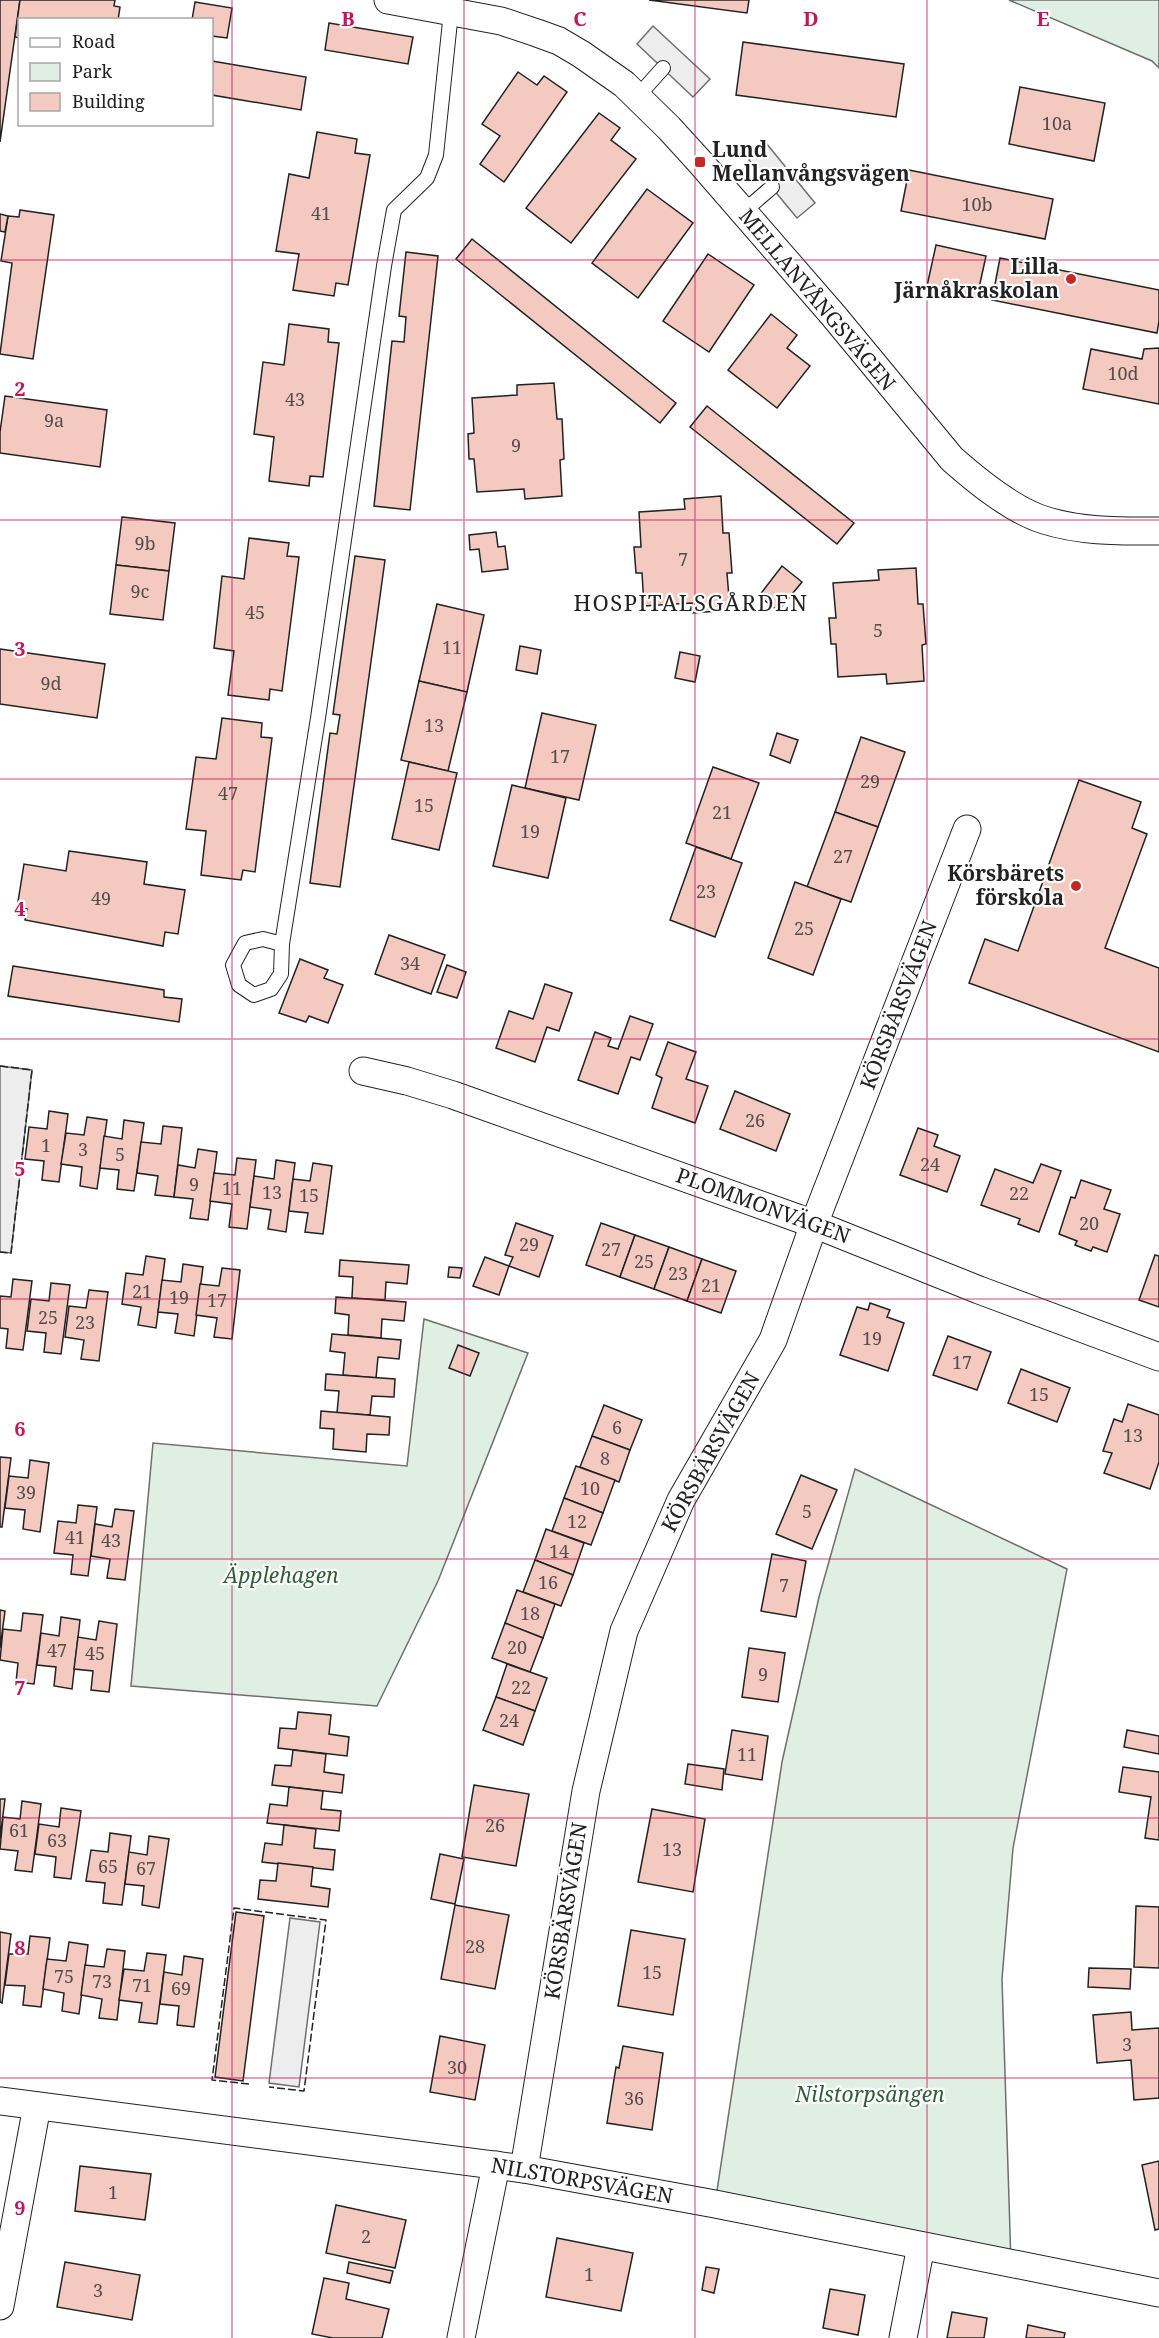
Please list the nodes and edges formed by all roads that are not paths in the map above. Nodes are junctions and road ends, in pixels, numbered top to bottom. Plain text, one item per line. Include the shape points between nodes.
1 (388, 0) edge
2 (451, 12) junction
3 (663, 68) dead end
4 (637, 97) junction
5 (772, 187) dead end
6 (743, 212) junction
7 (1159, 531) edge
8 (967, 829) dead end
9 (282, 944) dead end
10 (363, 1071) dead end
11 (814, 1224) junction
12 (1159, 1357) edge
13 (0, 2102) edge
14 (37, 2106) junction
15 (496, 2165) junction
16 (524, 2169) junction
17 (921, 2246) junction
18 (1159, 2293) edge
19 (0, 2306) edge
20 (461, 2338) edge
21 (903, 2338) edge

1 - 2 street, MELLANVÅNGSVÄGEN
2 - 4 street, MELLANVÅNGSVÄGEN via 501,21 559,41
2 - 9 lane via 436,155 428,178 394,210
3 - 4 lane
4 - 6 street, MELLANVÅNGSVÄGEN
5 - 6 lane
6 - 7 street, MELLANVÅNGSVÄGEN via 952,459 975,479 1042,520 1112,532
8 - 11 street, KÖRSBÄRSVÄGEN
10 - 11 street, PLOMMONVÄGEN via 453,1095
11 - 12 street, PLOMMONVÄGEN
11 - 16 street, KÖRSBÄRSVÄGEN via 773,1340 681,1500 624,1631 586,1791
13 - 14 street, NILSTORPSVÄGEN
14 - 15 street, NILSTORPSVÄGEN
14 - 19 street
15 - 16 street, NILSTORPSVÄGEN
15 - 20 street
16 - 17 street, NILSTORPSVÄGEN
17 - 18 street, NILSTORPSVÄGEN
17 - 21 street

